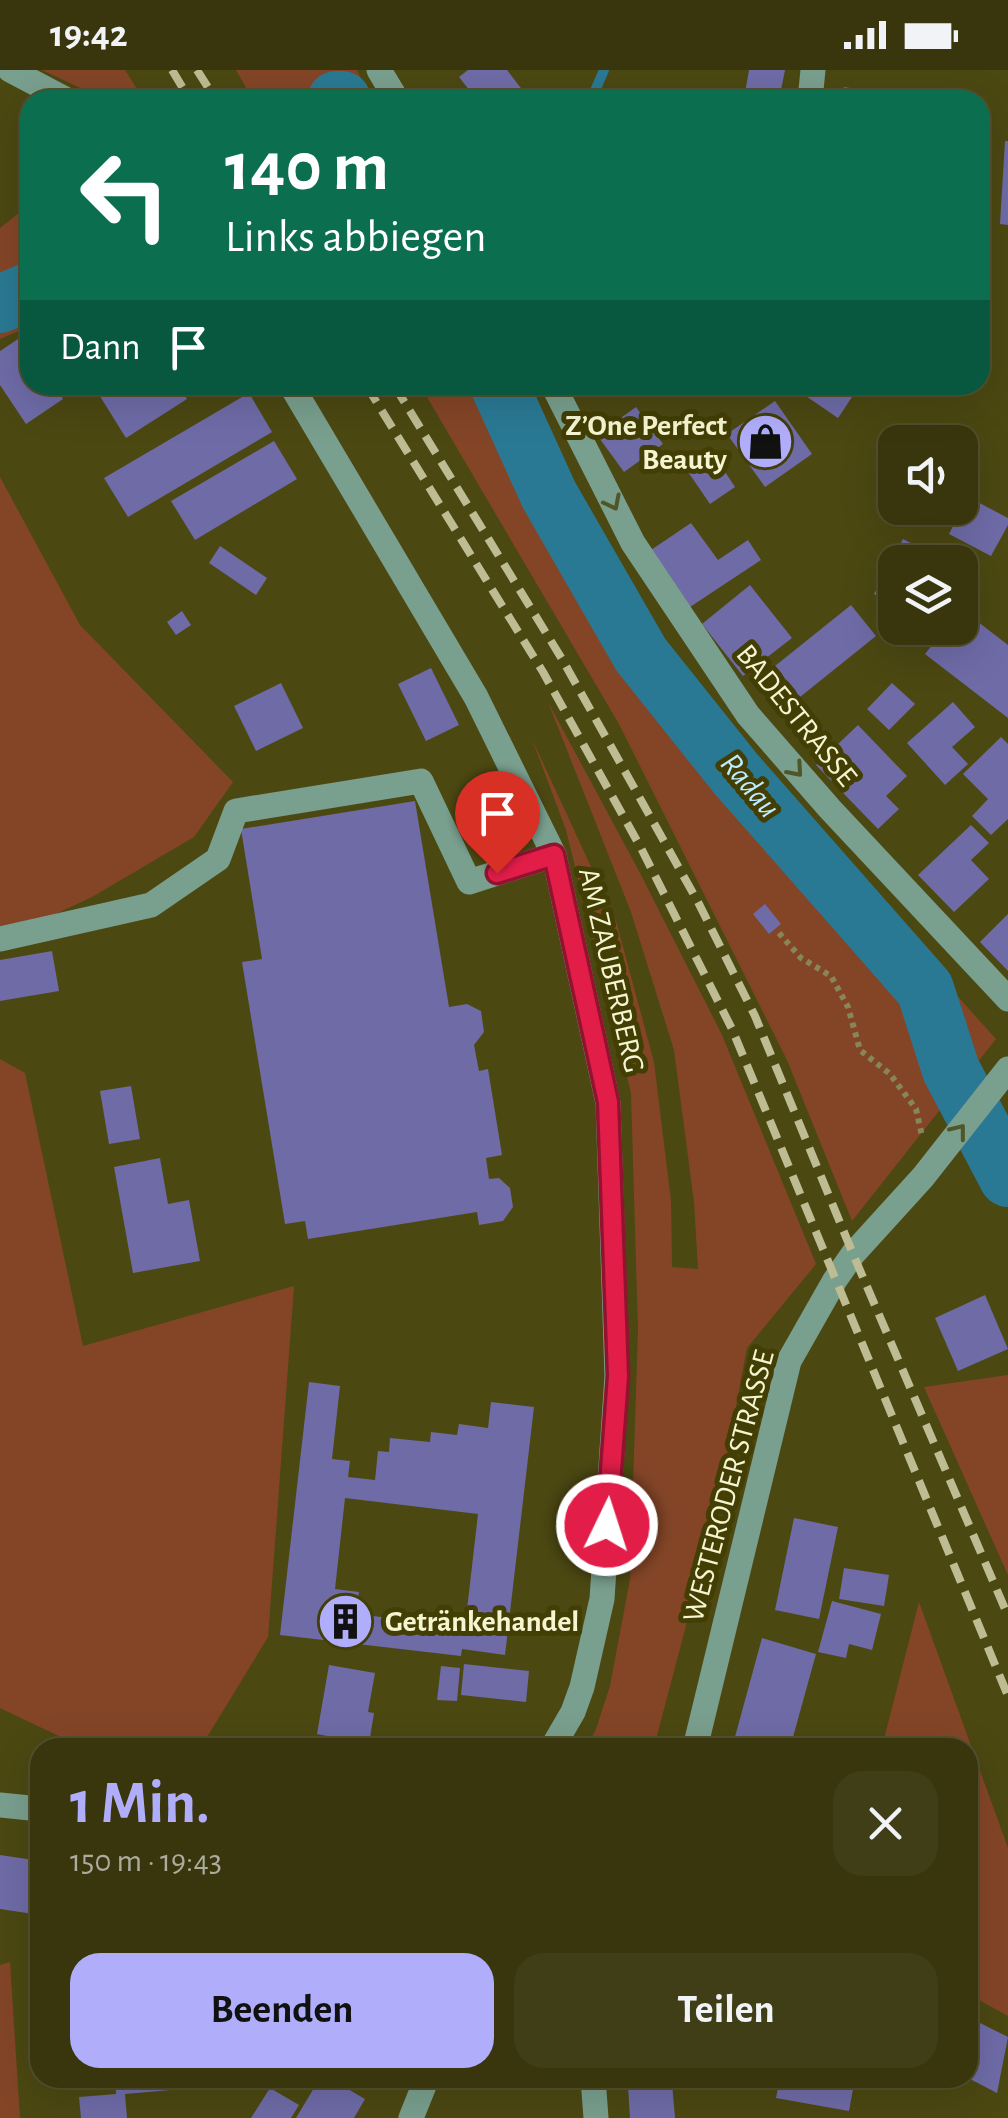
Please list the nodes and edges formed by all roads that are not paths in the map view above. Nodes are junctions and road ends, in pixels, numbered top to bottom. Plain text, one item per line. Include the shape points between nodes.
1 (10, 70) edge
2 (48, 90) edge
3 (297, 395) edge
4 (558, 395) edge
5 (554, 855) junction
6 (0, 939) edge
7 (1008, 998) edge
8 (1002, 1077) edge
9 (558, 1738) edge
10 (697, 1738) edge
11 (0, 1805) edge
12 (30, 1809) edge
13 (423, 2088) edge
14 (594, 2088) edge
15 (411, 2118) edge
16 (596, 2118) edge

1 - 2 street
3 - 5 street, AM ZAUBERBERG via 476,697
4 -> 7 street, BADESTRASSE via 633,543 748,715
5 - 6 street via 469,882 421,781 236,811 218,858 151,905
5 - 9 street, AM ZAUBERBERG via 608,1102 618,1376 602,1599 582,1687
10 -> 8 street, WESTERODER STRASSE via 789,1361 853,1254
11 - 12 street
13 - 15 street
14 - 16 street

